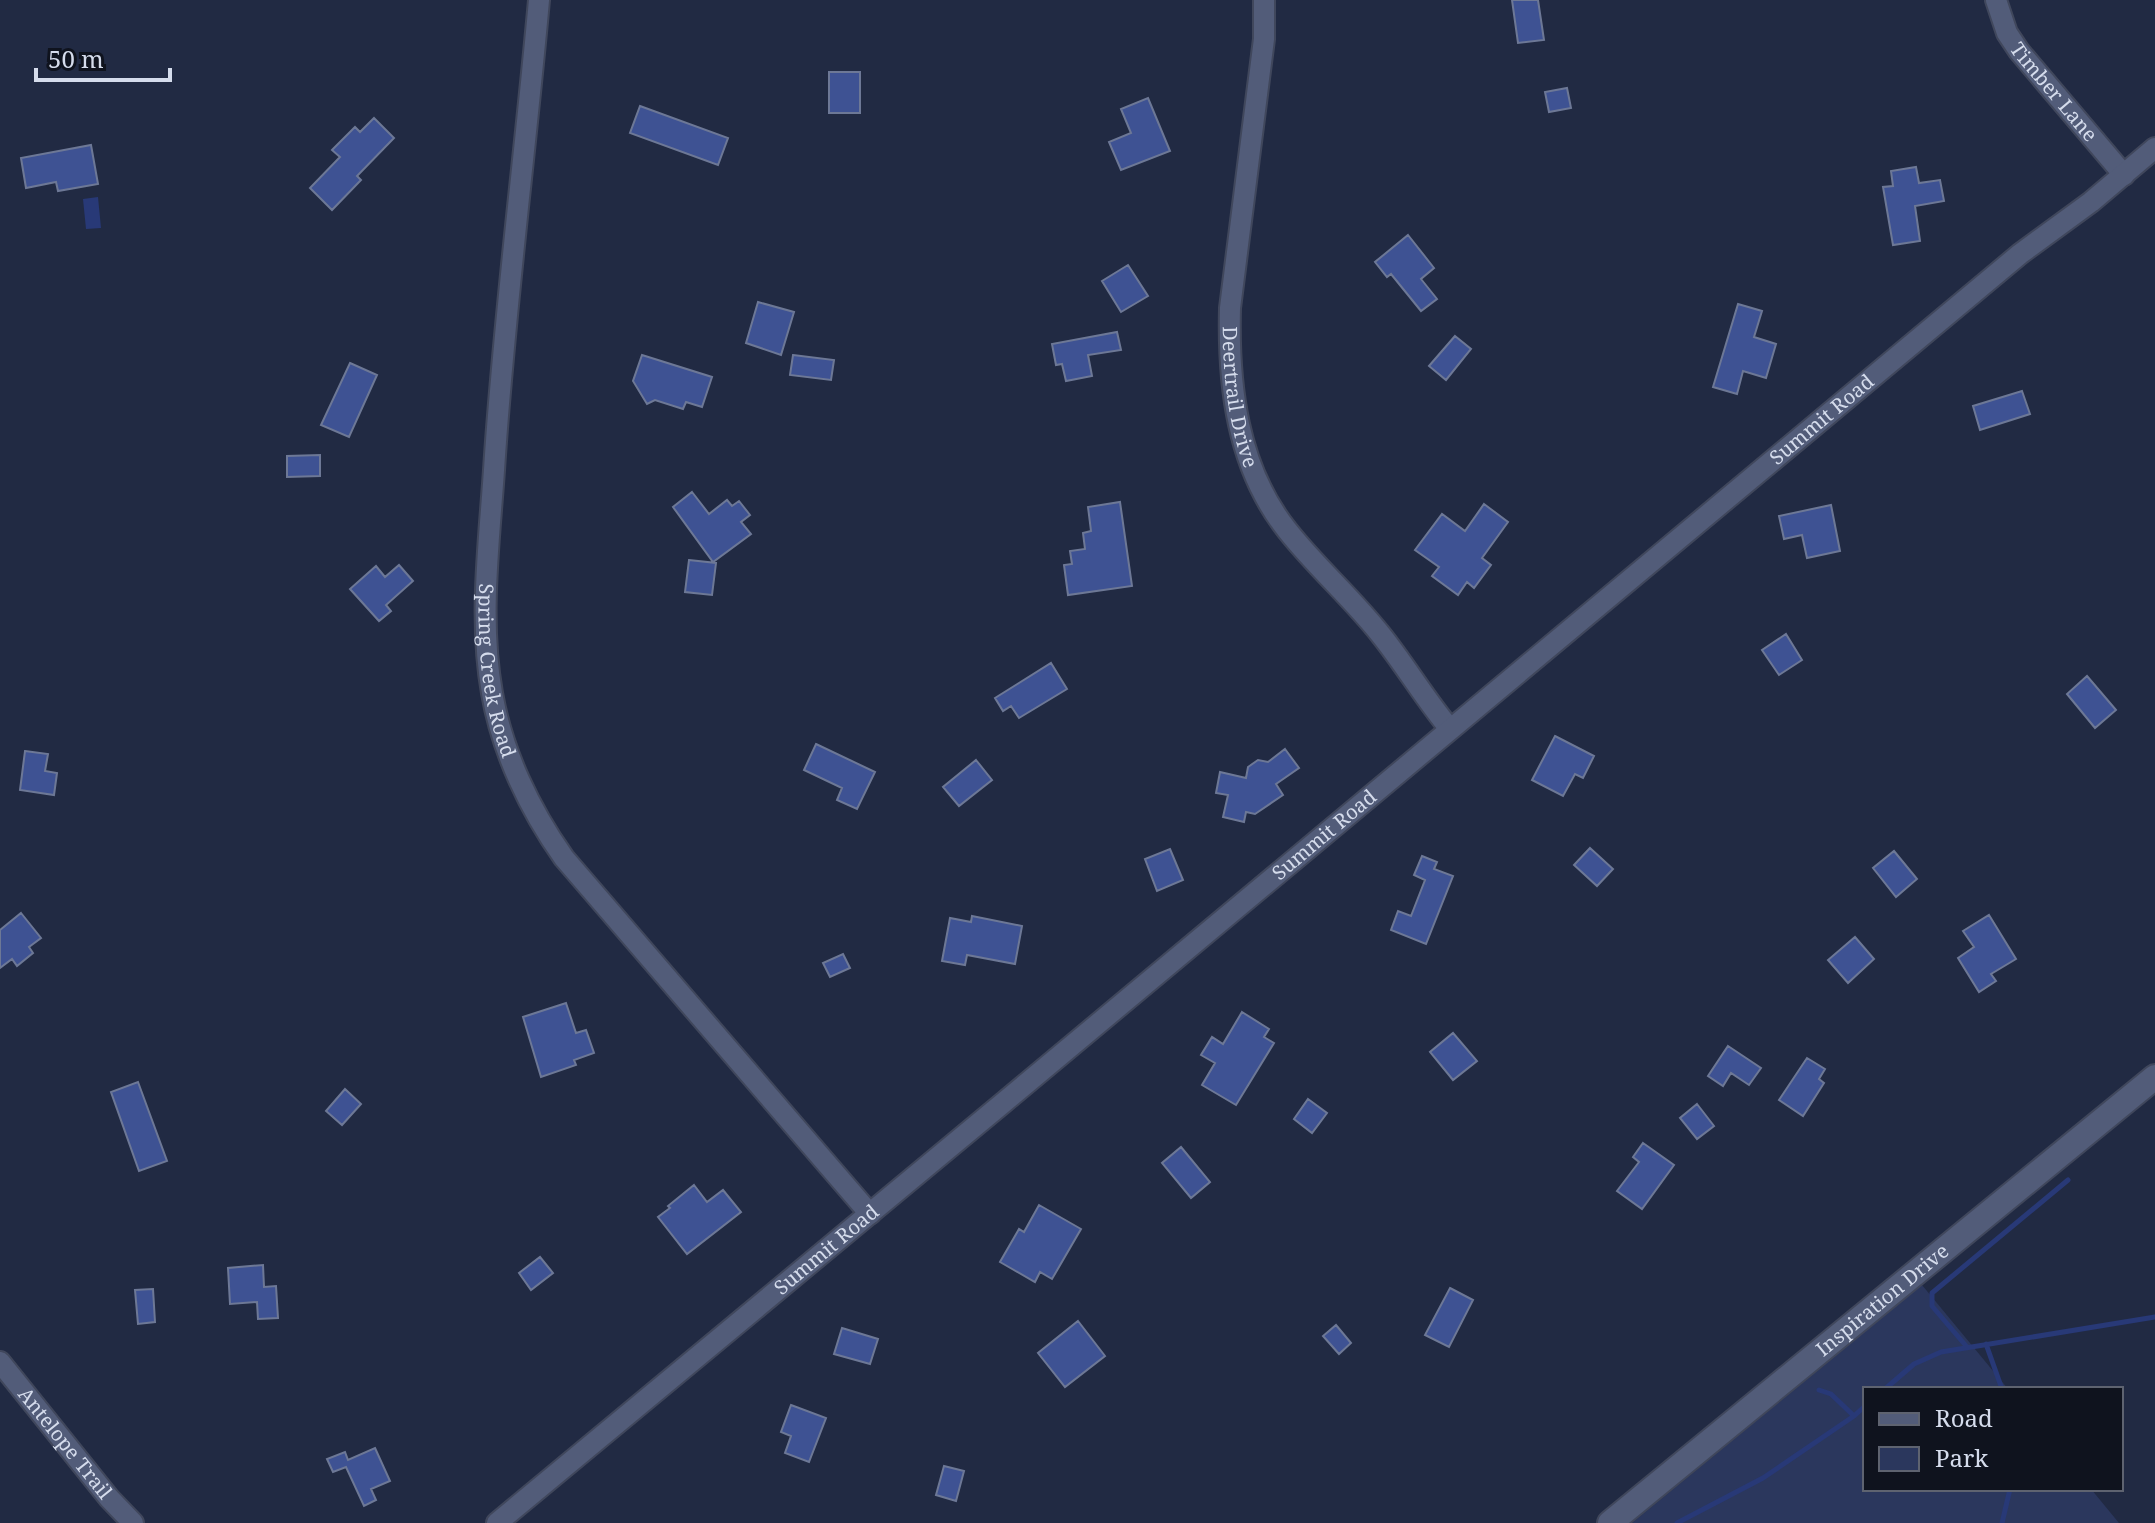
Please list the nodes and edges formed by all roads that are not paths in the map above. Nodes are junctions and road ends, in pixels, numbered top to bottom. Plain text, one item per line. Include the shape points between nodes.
1 (539, 0) edge
2 (1264, 0) edge
3 (1996, 0) edge
4 (2155, 148) edge
5 (2124, 175) junction
6 (1450, 729) junction
7 (2155, 1077) edge
8 (870, 1214) junction
9 (0, 1362) edge
10 (133, 1523) edge
11 (497, 1523) edge
12 (1610, 1523) edge

1 - 8 street, Spring Creek Road via 488,549 487,659 500,727 538,819 564,858
2 - 6 street, Deertrail Drive via 1264,39 1230,308 1232,384 1244,443 1285,528 1381,634
3 - 5 street, Timber Lane via 2019,51
4 - 5 street, Summit Road
5 - 6 street, Summit Road via 2020,254
6 - 8 street, Summit Road
7 - 12 main road, Inspiration Drive
8 - 11 street, Summit Road
9 - 10 street, Antelope Trail

